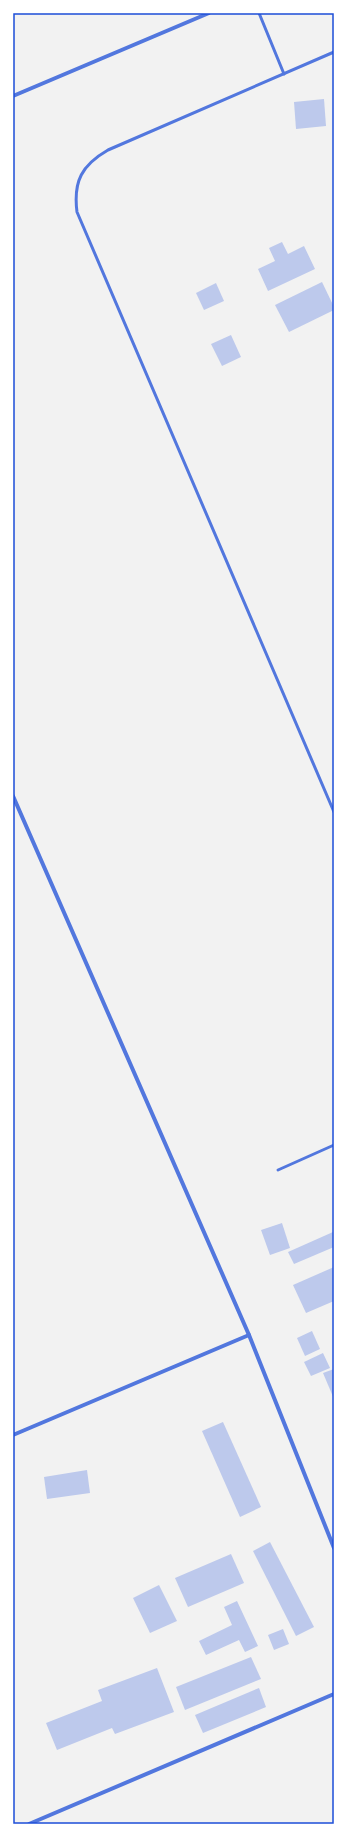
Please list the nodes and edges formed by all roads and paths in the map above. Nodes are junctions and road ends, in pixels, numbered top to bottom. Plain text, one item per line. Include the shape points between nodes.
1 (209, 13) edge
2 (259, 13) edge
3 (334, 52) edge
4 (284, 74) junction
5 (13, 96) edge
6 (13, 796) edge
7 (334, 812) edge
8 (334, 1145) edge
9 (278, 1170) dead end
10 (249, 1335) junction
11 (13, 1435) edge
12 (334, 1548) edge
13 (334, 1694) edge
14 (29, 1824) edge

1 - 5 street
2 - 4 lane
3 - 4 lane
4 - 7 lane via 95,157 85,168 78,182 76,212
6 - 10 street
8 - 9 lane
10 - 11 street
10 - 12 street
13 - 14 street

